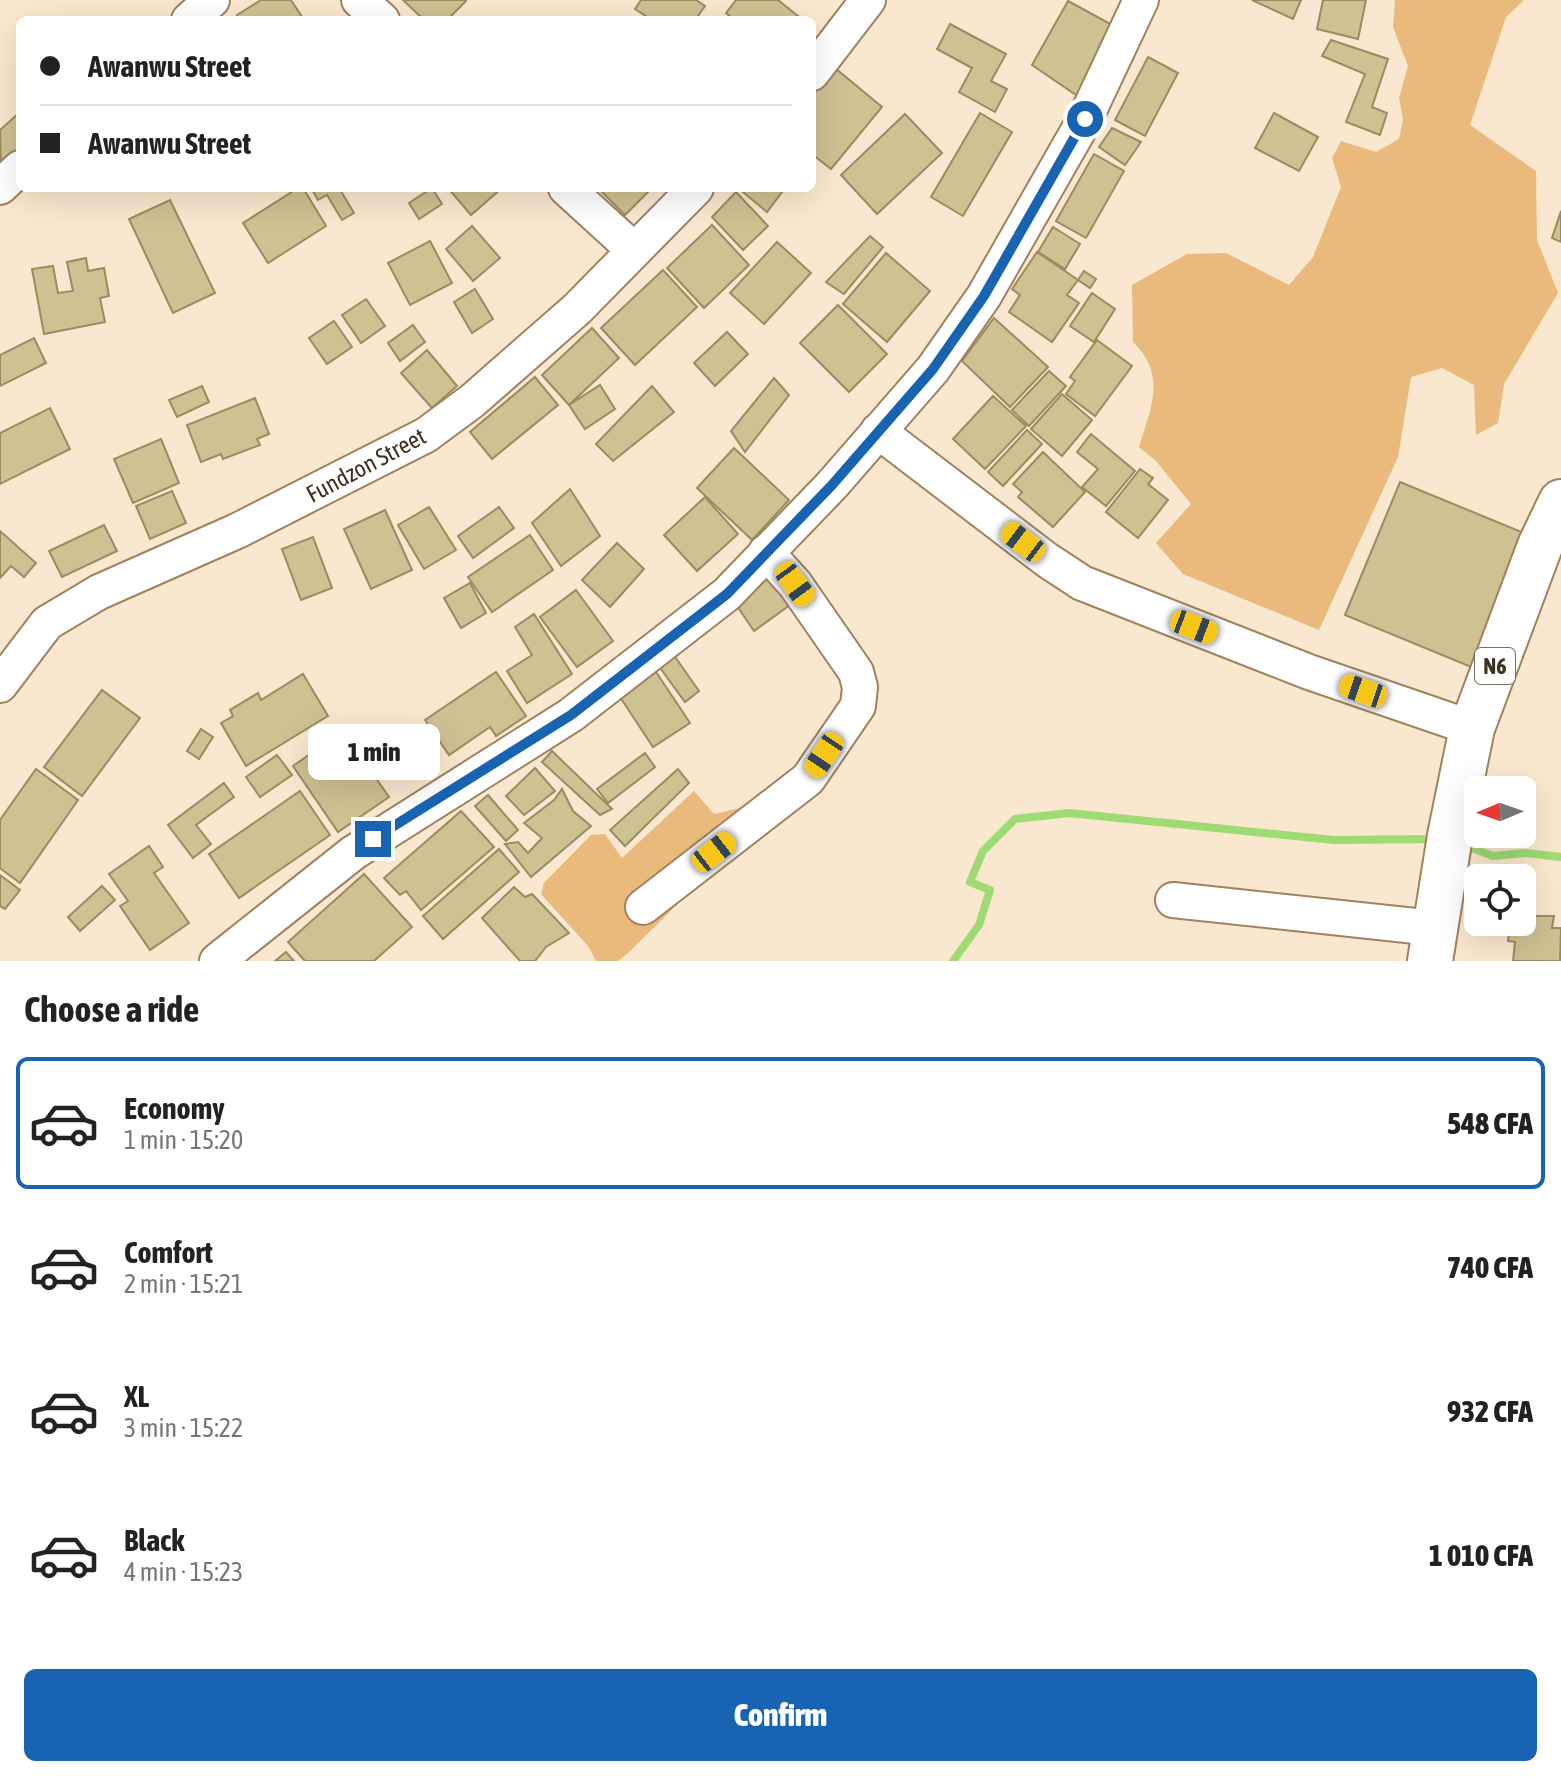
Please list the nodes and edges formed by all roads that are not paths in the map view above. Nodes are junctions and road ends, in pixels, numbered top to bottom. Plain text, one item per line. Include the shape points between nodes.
1 (212, 0) edge
2 (359, 0) edge
3 (868, 0) edge
4 (1141, 0) edge
5 (194, 16) edge
6 (377, 16) edge
7 (816, 68) edge
8 (16, 172) edge
9 (0, 187) edge
10 (570, 192) edge
11 (692, 192) edge
12 (634, 250) junction
13 (878, 431) junction
14 (1561, 502) edge
15 (766, 552) junction
16 (0, 685) edge
17 (1472, 728) junction
18 (1173, 900) dead end
19 (643, 907) dead end
20 (1434, 933) edge
21 (217, 961) edge

1 - 5 street
2 - 6 street
3 - 7 street
4 - 13 street via 1085,119 984,296 933,369
8 - 9 street
10 - 12 street
11 - 12 street, Fundzon Street
12 - 16 street, Fundzon Street via 577,309 426,435 237,531 99,592 47,623
13 - 15 street
13 - 17 street via 1082,583 1309,672
14 - 17 highway, N6
15 - 19 street via 856,672 858,706 808,779
15 - 21 street via 727,594 622,678 514,754 353,853
17 - 20 highway, N6
18 - 20 street

